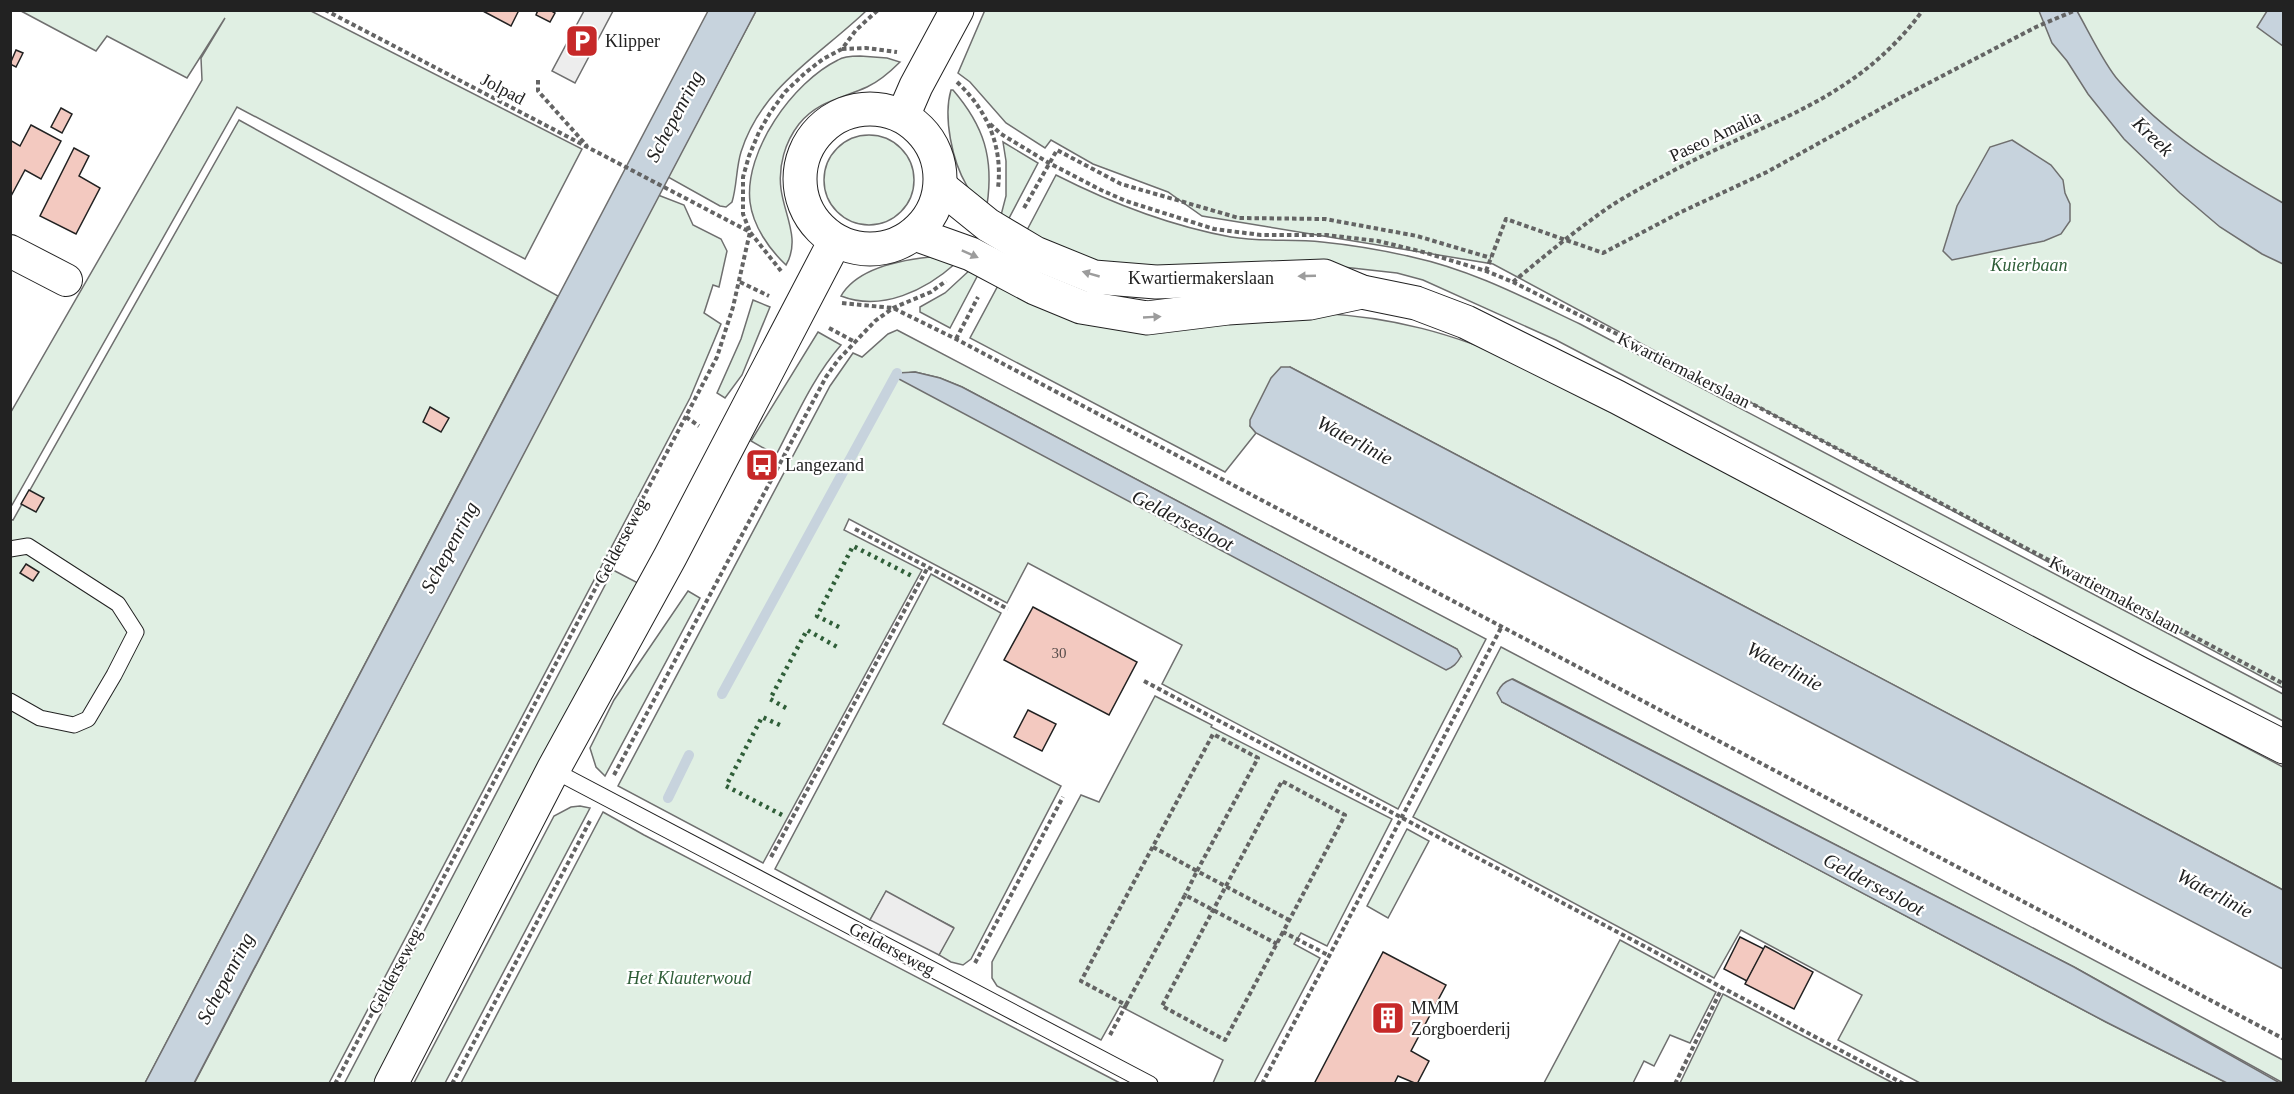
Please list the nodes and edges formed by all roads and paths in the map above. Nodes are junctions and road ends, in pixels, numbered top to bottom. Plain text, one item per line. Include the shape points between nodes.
1 (325, 10) edge
2 (878, 10) edge
3 (957, 10) edge
4 (1923, 10) edge
5 (2076, 10) edge
6 (538, 80) dead end
7 (903, 116) junction
8 (590, 149) junction
9 (1049, 163) junction
10 (940, 187) junction
11 (998, 231) junction
12 (750, 232) junction
13 (915, 234) junction
14 (1566, 239) junction
15 (835, 241) junction
16 (10, 251) edge
17 (1491, 258) junction
18 (983, 261) junction
19 (1486, 271) junction
20 (66, 280) dead end
21 (1513, 282) junction
22 (807, 292) junction
23 (1362, 292) junction
24 (893, 308) junction
25 (956, 339) junction
26 (686, 417) junction
27 (699, 426) dead end
28 (757, 470) dead end
29 (772, 478) junction
30 (855, 529) dead end
31 (10, 549) edge
32 (928, 567) junction
33 (1008, 609) dead end
34 (1502, 626) junction
35 (1144, 681) dead end
36 (2283, 684) edge
37 (10, 701) edge
38 (2283, 747) edge
39 (553, 770) junction
40 (603, 796) junction
41 (1064, 797) dead end
42 (1402, 818) junction
43 (1153, 847) junction
44 (1197, 871) junction
45 (759, 879) junction
46 (1226, 886) junction
47 (1185, 895) junction
48 (1213, 909) junction
49 (1289, 920) junction
50 (1283, 932) junction
51 (1277, 944) junction
52 (1328, 955) junction
53 (963, 987) junction
54 (1722, 988) junction
55 (1126, 1005) junction
56 (2283, 1039) edge
57 (1098, 1057) junction
58 (335, 1083) edge
59 (391, 1083) edge
60 (452, 1083) edge
61 (1150, 1083) edge
62 (1262, 1083) edge
63 (1675, 1083) edge
64 (1904, 1083) edge

1 - 8 path, Jolpad
2 - 12 path, Gelderseweg via 842,49 805,73 770,112 743,177 743,214
3 - 7 street
4 - 14 path, Paseo Amalia via 1907,33 1851,83 1672,171 1604,210
5 - 14 path via 2036,27 1767,172 1603,253
6 - 8 path, Jolpad via 538,91
7 - 10 street via 917,125 936,153
7 - 15 street via 876,108 849,111 825,124 807,145 799,171 802,199 814,223
8 - 12 path
9 - 11 path
9 - 11 path, Kwartiermakerslaan via 990,123 999,180 994,212
9 - 17 path via 1057,150 1122,184 1239,219 1325,219 1417,236
9 - 19 path, Kwartiermakerslaan via 1126,201 1214,229 1378,241
10 - 11 street, Kwartiermakerslaan
10 - 13 street via 932,213
23 -> 11 street, Kwartiermakerslaan via 1324,276 1156,282 1094,277 1035,254
12 - 22 path via 772,262
12 - 26 path, Gelderseweg via 725,336
13 - 15 street via 876,250
13 -> 18 street, Kwartiermakerslaan
14 - 17 path via 1506,219
14 - 21 path, Paseo Amalia
15 - 22 street
16 - 20 street
17 - 19 path
18 -> 23 street, Kwartiermakerslaan via 1082,307 1147,318 1310,303
18 - 24 path via 960,268 931,292
18 - 25 path
19 - 21 path, Kwartiermakerslaan
21 - 36 path, Kwartiermakerslaan
22 - 24 path via 848,305
22 - 39 street via 670,557
23 - 38 street, Kwartiermakerslaan via 1416,303 1486,332
24 - 25 path
24 - 29 path via 838,360
25 - 34 path
26 - 27 path
26 - 58 path, Gelderseweg
28 - 29 path
29 - 40 path
30 - 32 path
31 - 37 lane via 28,546 118,604 136,632 88,719 74,725 40,718
32 - 33 path
32 - 45 path
34 - 42 path
34 - 56 path
35 - 42 path
39 - 40 lane, Gelderseweg
39 - 59 street
40 - 45 lane, Gelderseweg
40 - 60 path
41 - 53 path
42 - 52 path
42 - 54 path
43 - 44 path
43 - 44 path via 1213,734 1249,753 1258,758
43 - 55 path via 1082,981
44 - 46 path
44 - 47 path
45 - 53 lane, Gelderseweg
46 - 48 path
46 - 49 path
46 - 49 path via 1281,781 1345,815
47 - 48 path
47 - 55 path
48 - 51 path
48 - 51 path via 1162,1006 1225,1040
49 - 50 path
50 - 51 path
50 - 52 path
52 - 62 path
53 - 57 lane, Gelderseweg
54 - 63 path
54 - 64 path
55 - 57 path
57 - 61 lane, Gelderseweg

